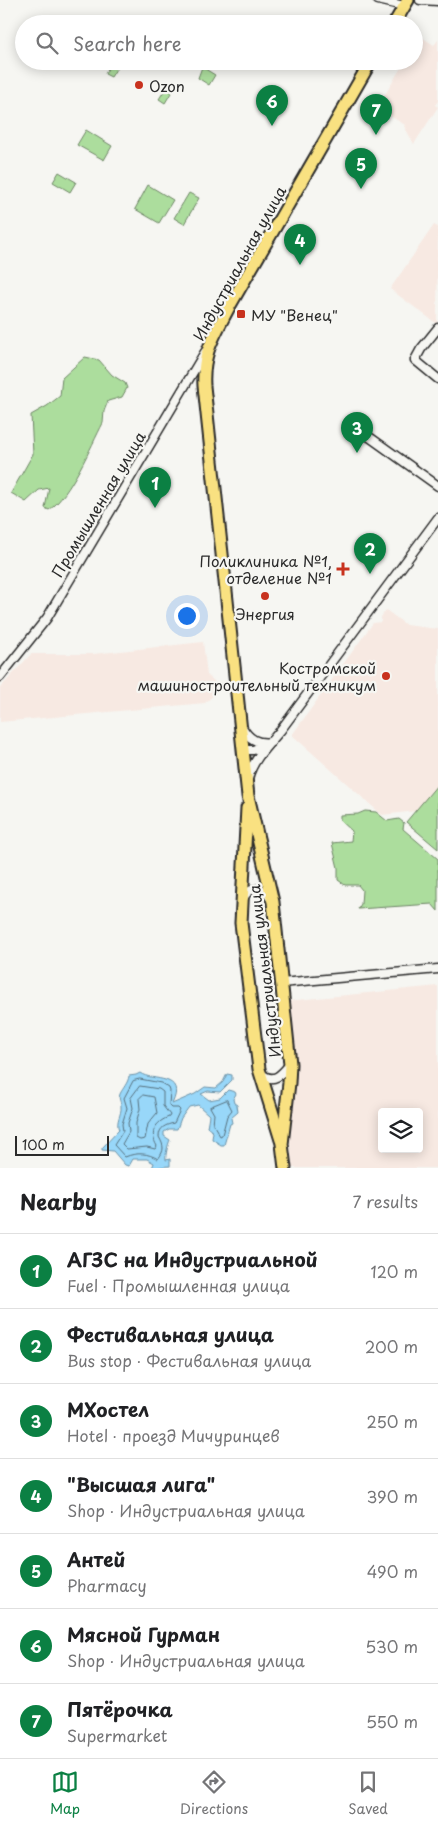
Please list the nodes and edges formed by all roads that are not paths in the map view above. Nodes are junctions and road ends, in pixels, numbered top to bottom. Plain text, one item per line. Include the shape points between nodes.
1 (378, 0) edge
2 (420, 0) edge
3 (438, 1) edge
4 (406, 3) edge
5 (399, 15) edge
6 (366, 70) edge
7 (438, 328) edge
8 (212, 340) junction
9 (438, 378) edge
10 (368, 436) dead end
11 (438, 486) edge
12 (438, 518) edge
13 (0, 677) edge
14 (241, 723) junction
15 (271, 742) junction
16 (244, 750) junction
17 (248, 792) junction
18 (242, 902) junction
19 (273, 902) junction
20 (438, 969) edge
21 (281, 983) junction
22 (290, 1064) junction
23 (259, 1069) junction
24 (282, 1144) junction
25 (285, 1168) edge

1 - 4 street
2 - 3 street
4 - 5 highway
6 - 8 highway, Индустриальная улица
7 - 9 street via 415,360
8 - 13 street, Промышленная улица via 48,618
8 - 14 highway, Индустриальная улица via 203,366 204,386
10 - 11 street
12 - 15 street
14 - 15 street via 250,739
14 - 16 highway, Индустриальная улица
15 - 16 street via 253,750
15 - 17 street via 249,774
16 - 17 highway, Индустриальная улица
17 - 18 highway, Индустриальная улица
17 - 19 highway, Индустриальная улица
18 - 19 street via 246,892 260,889
18 - 23 highway, Индустриальная улица via 241,923
19 - 21 highway, Индустриальная улица
20 - 21 street
21 - 22 highway, Индустриальная улица
22 - 23 street via 273,1079 266,1078
22 - 24 highway, Индустриальная улица
23 - 24 highway, Индустриальная улица
24 - 25 highway, Индустриальная улица

